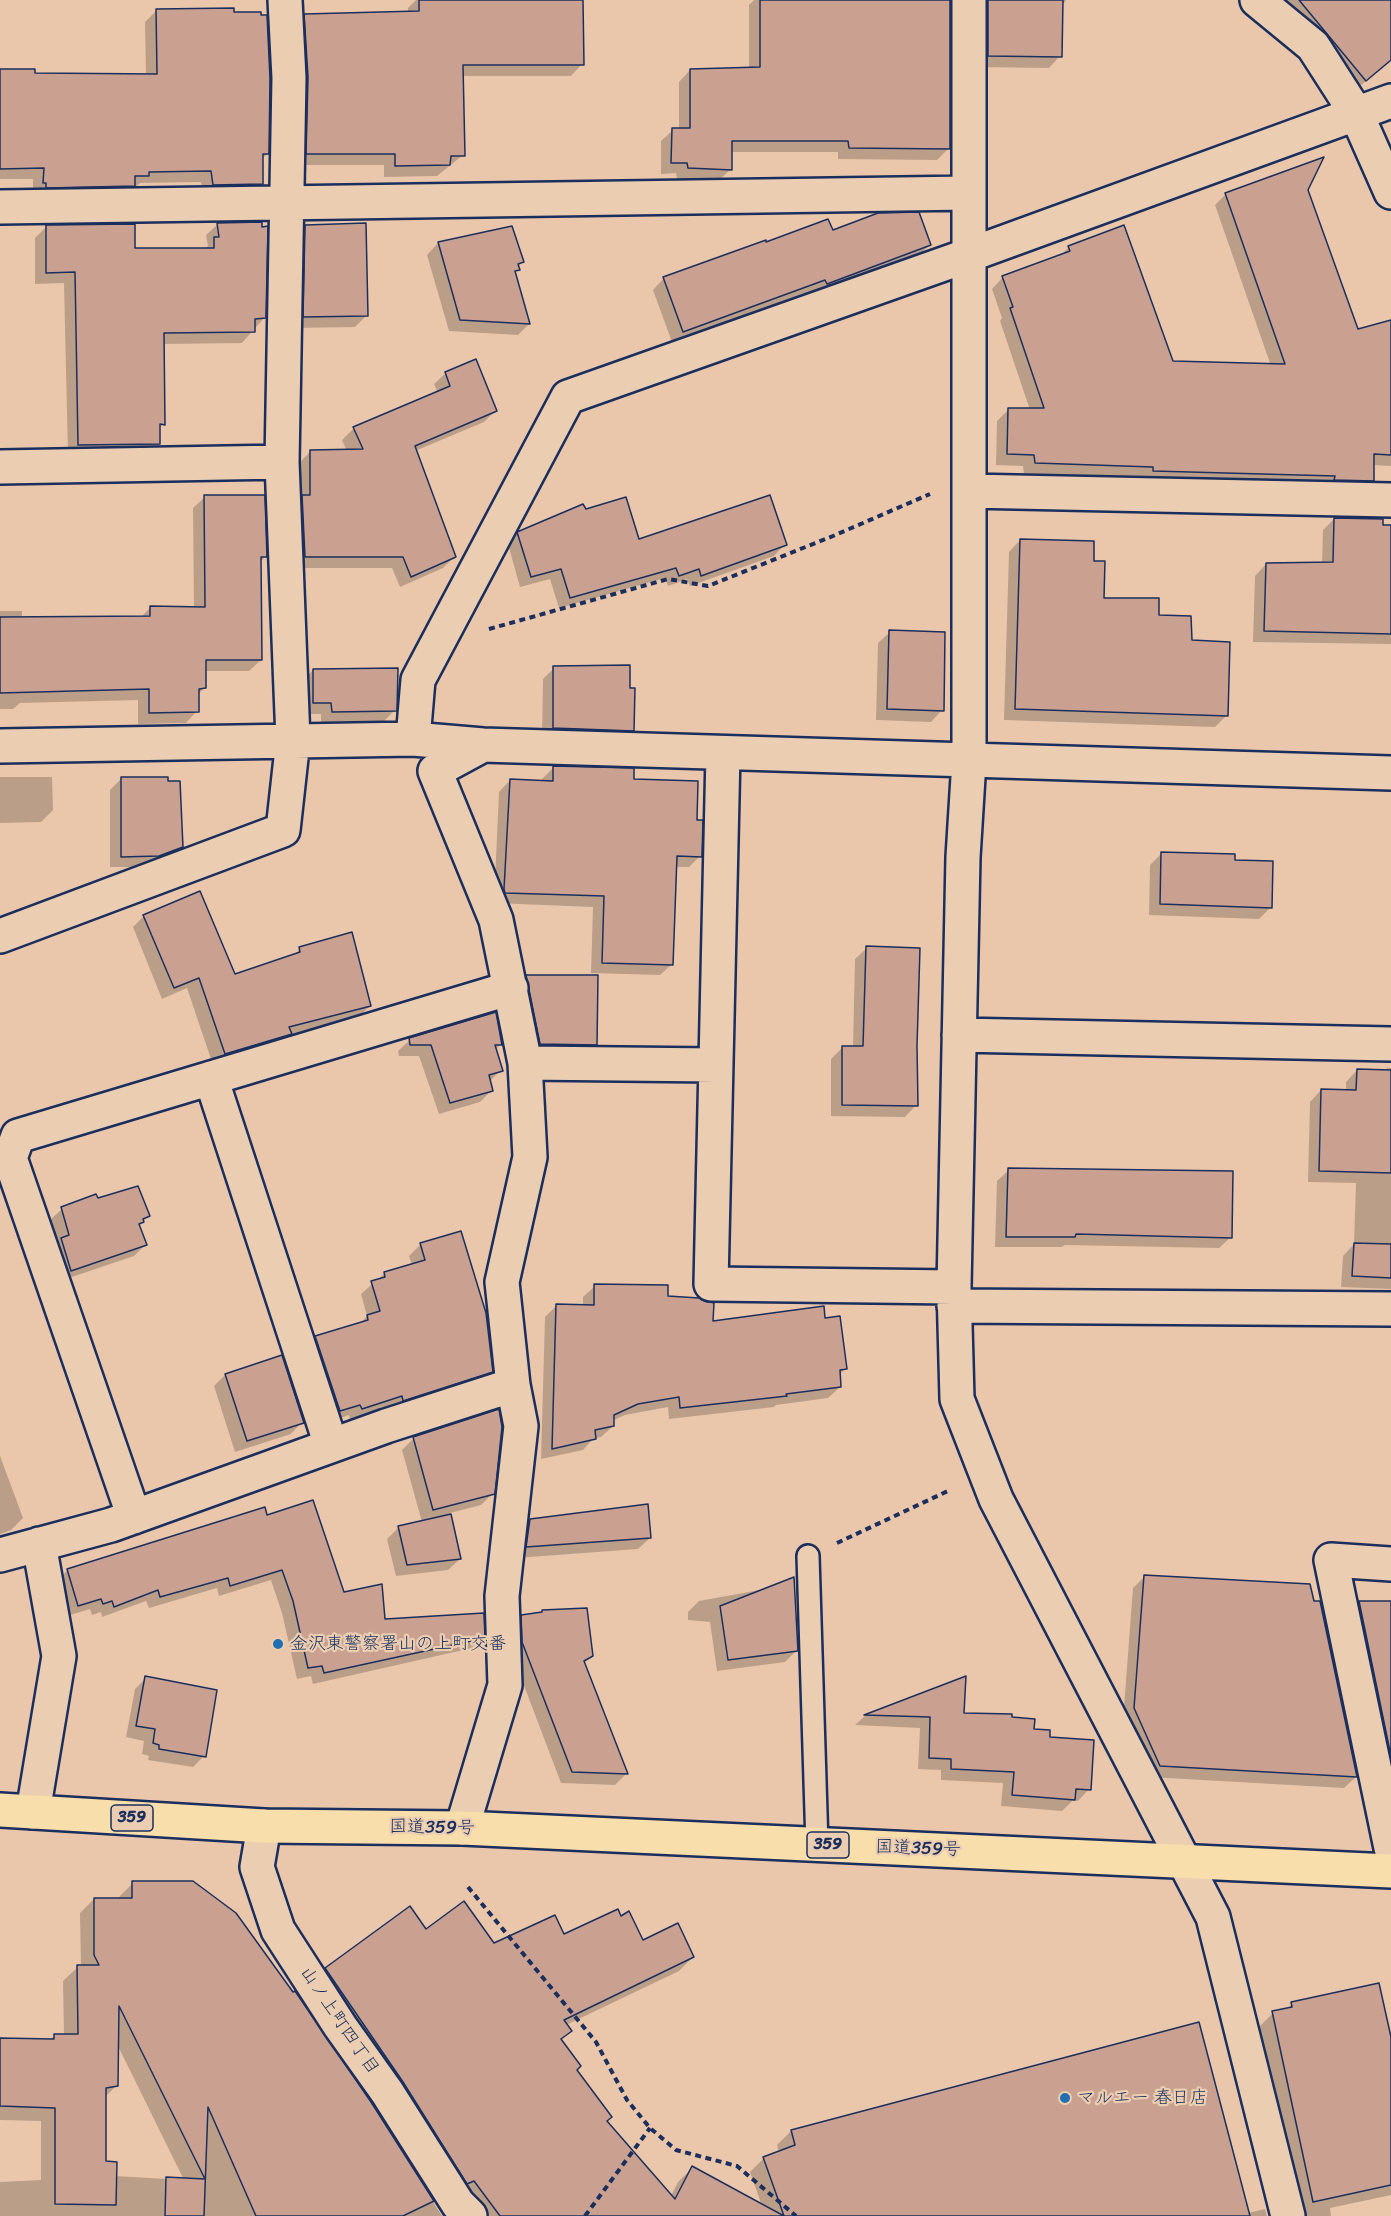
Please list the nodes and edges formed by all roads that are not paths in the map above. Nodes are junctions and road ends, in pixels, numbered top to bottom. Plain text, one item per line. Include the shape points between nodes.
1 (285, 0) edge
2 (969, 0) edge
3 (1257, 0) edge
4 (1391, 101) edge
5 (1356, 113) junction
6 (1391, 192) edge
7 (969, 193) junction
8 (287, 204) junction
9 (0, 207) edge
10 (969, 255) junction
11 (282, 462) junction
12 (0, 467) edge
13 (969, 484) junction
14 (1391, 500) edge
15 (413, 739) junction
16 (293, 740) junction
17 (483, 745) junction
18 (0, 746) edge
19 (723, 753) junction
20 (969, 761) junction
21 (1391, 773) edge
22 (0, 936) edge
23 (510, 988) junction
24 (959, 1035) junction
25 (1391, 1044) edge
26 (525, 1063) junction
27 (716, 1065) junction
28 (211, 1078) junction
29 (954, 1297) junction
30 (1391, 1309) edge
31 (513, 1385) junction
32 (332, 1445) junction
33 (134, 1517) junction
34 (39, 1544) junction
35 (0, 1555) edge
36 (808, 1556) road end
37 (1391, 1564) edge
38 (0, 1810) edge
39 (33, 1812) junction
40 (264, 1826) junction
41 (462, 1828) junction
42 (817, 1845) junction
43 (1391, 1848) edge
44 (1182, 1861) junction
45 (1391, 1871) edge
46 (464, 2210) edge
47 (1288, 2216) edge

1 - 8 street via 289,78
2 - 7 street
3 - 5 street via 1313,46
4 - 5 street
5 - 6 street
5 - 10 street
7 - 8 street
7 - 10 street
8 - 9 street
8 - 11 street
10 - 13 street
10 - 15 street via 568,397 418,680
11 - 12 street
11 - 16 street
13 - 14 street
13 - 20 street
15 - 16 street
15 - 17 street
16 - 18 street
16 - 22 street via 283,830
17 - 19 street
17 - 23 street via 435,771 496,920
19 - 20 street
19 - 27 street
20 - 21 street
20 - 24 street
23 - 26 street
23 - 28 street
24 - 25 street
24 - 29 street
26 - 27 street
26 - 31 street via 530,1157 502,1282
27 - 29 street via 711,1284
28 - 32 street
28 - 33 street via 18,1136 10,1158
29 - 30 street
29 - 44 street via 957,1399 996,1499
31 - 32 street
31 - 41 street via 521,1426 502,1596 505,1685
32 - 33 street
33 - 34 street
34 - 35 street
34 - 39 street via 59,1656
36 - 42 lane
37 - 43 street via 1331,1560
38 - 39 highway, 359
39 - 40 highway, 359
40 - 41 highway, 国道359号 / 359
40 - 46 street, 山ノ上町四丁目 via 257,1867 278,1930
41 - 42 highway, 国道359号 / 359
42 - 44 highway, 国道359号 / 359
44 - 45 highway, 国道359号 / 359
44 - 47 street via 1213,1917

